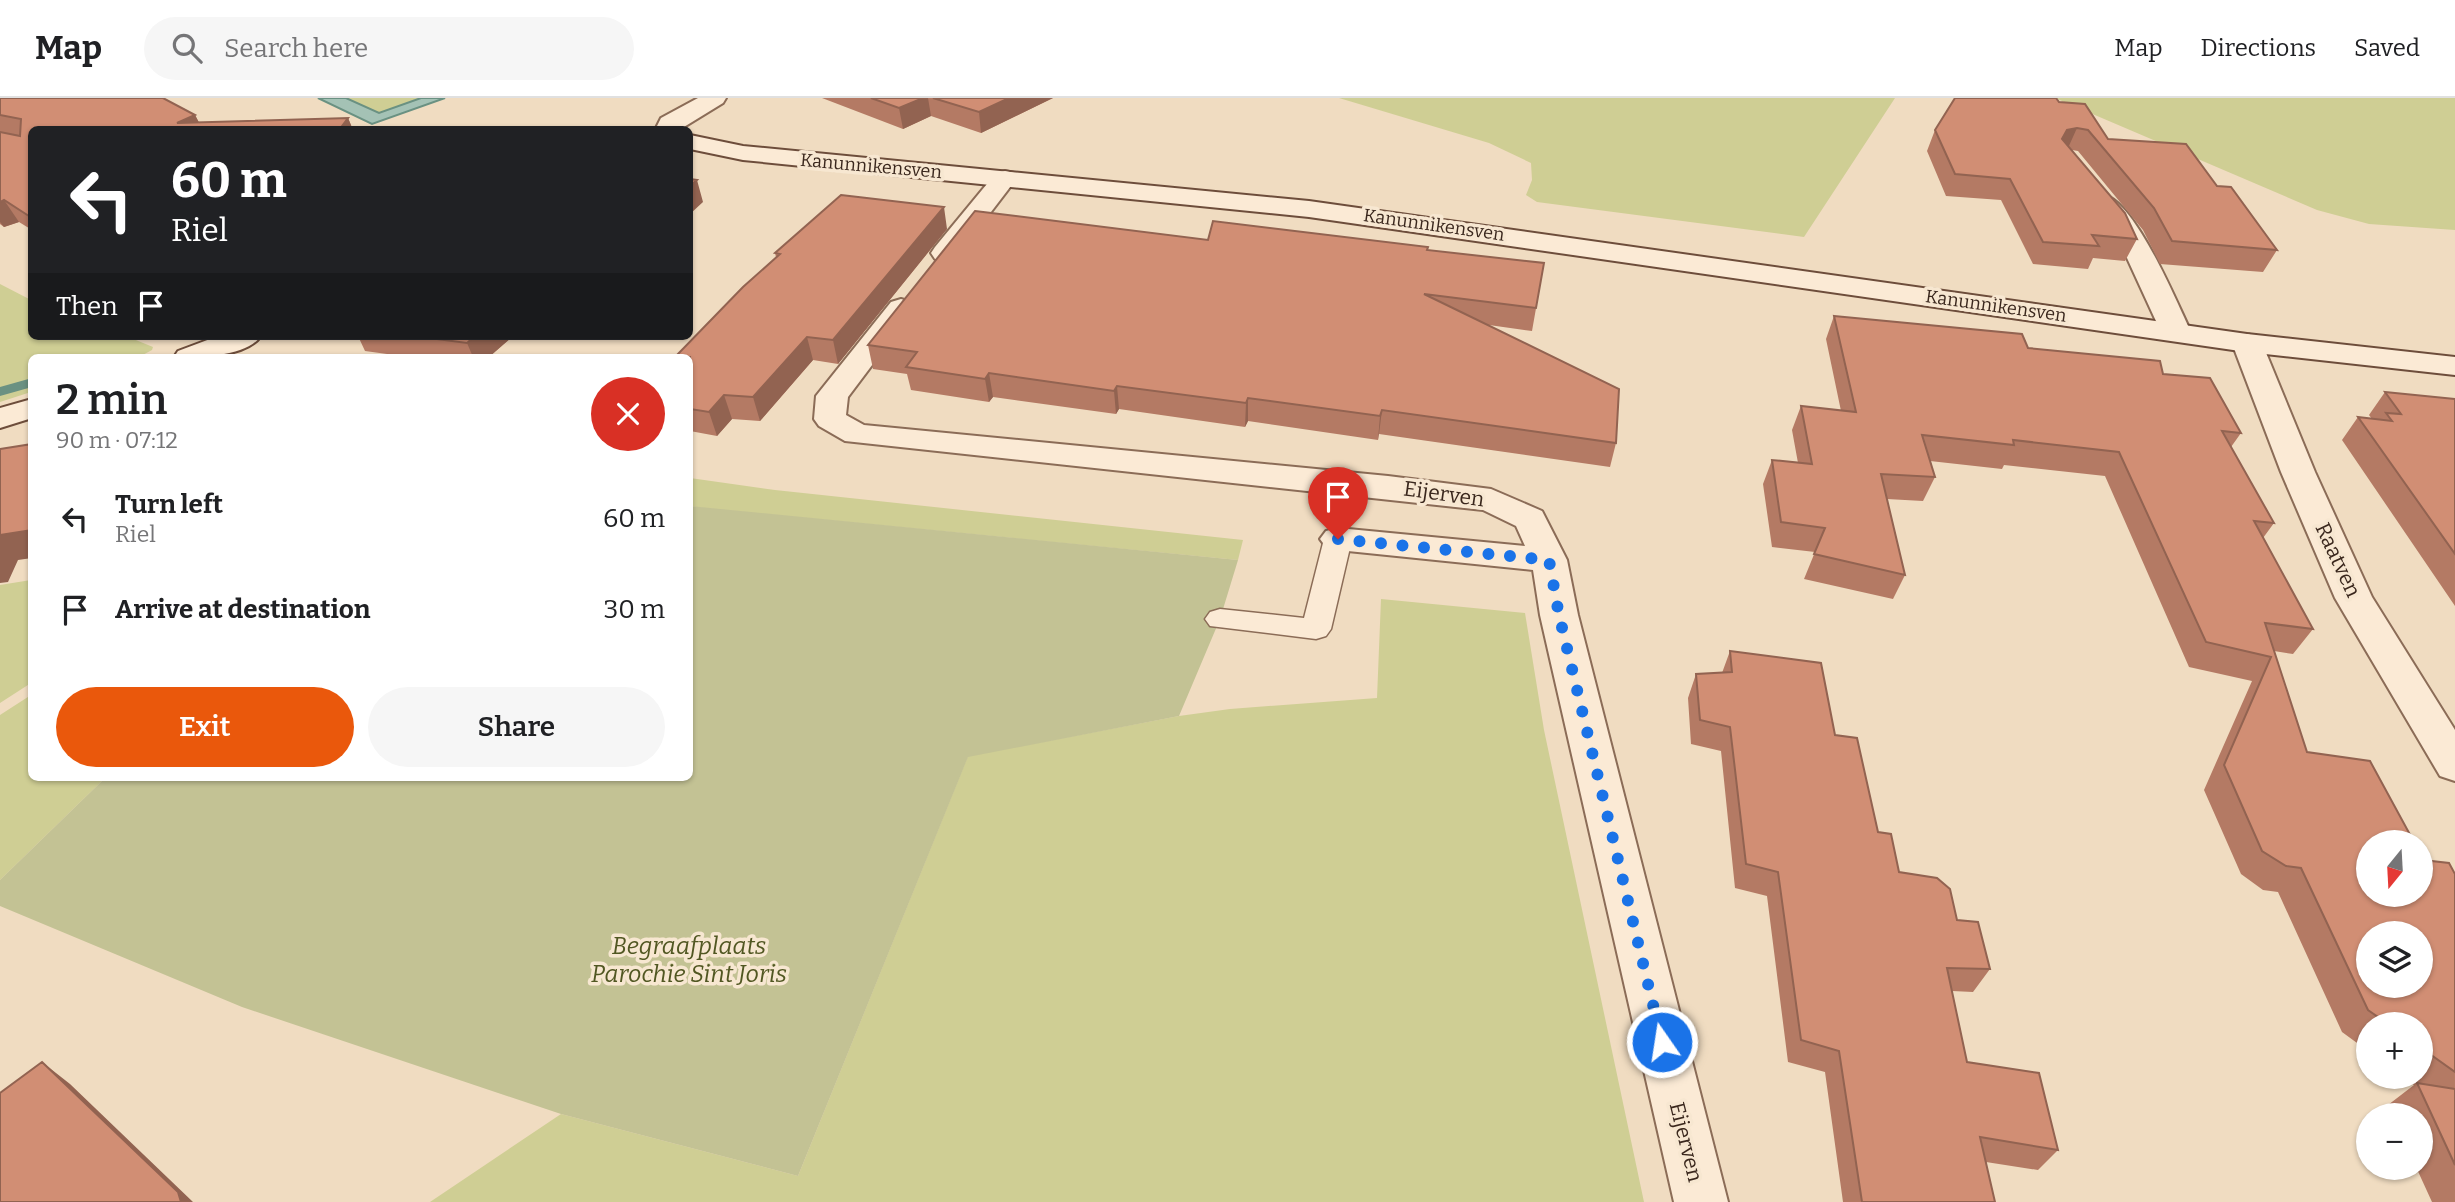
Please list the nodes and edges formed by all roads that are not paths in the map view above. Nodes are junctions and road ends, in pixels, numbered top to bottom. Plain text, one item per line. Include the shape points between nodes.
1 (715, 98) edge
2 (668, 126) edge
3 (693, 143) edge
4 (1005, 178) junction
5 (2084, 179) edge
6 (2176, 332) junction
7 (236, 340) edge
8 (2247, 343) junction
9 (197, 354) edge
10 (2455, 366) edge
11 (28, 409) edge
12 (0, 418) edge
13 (1338, 539) joint
14 (1549, 560) junction
15 (1220, 619) dead end
16 (2439, 712) edge
17 (2455, 765) edge
18 (1701, 1202) edge

1 - 2 street
3 - 4 street, Kanunnikensven via 755,154
4 - 6 street, Kanunnikensven via 1336,212
4 - 14 street, Eijerven via 832,396 830,419 856,434 1491,500 1530,519
5 - 6 street via 2128,232
6 - 8 street, Kanunnikensven
7 - 9 street
8 - 10 street, Kanunnikensven
8 - 16 street, Raatven via 2354,597
11 - 12 street
13 - 14 street
13 - 15 lane via 1315,629
14 - 18 street, Eijerven
16 - 17 street, Raatven

